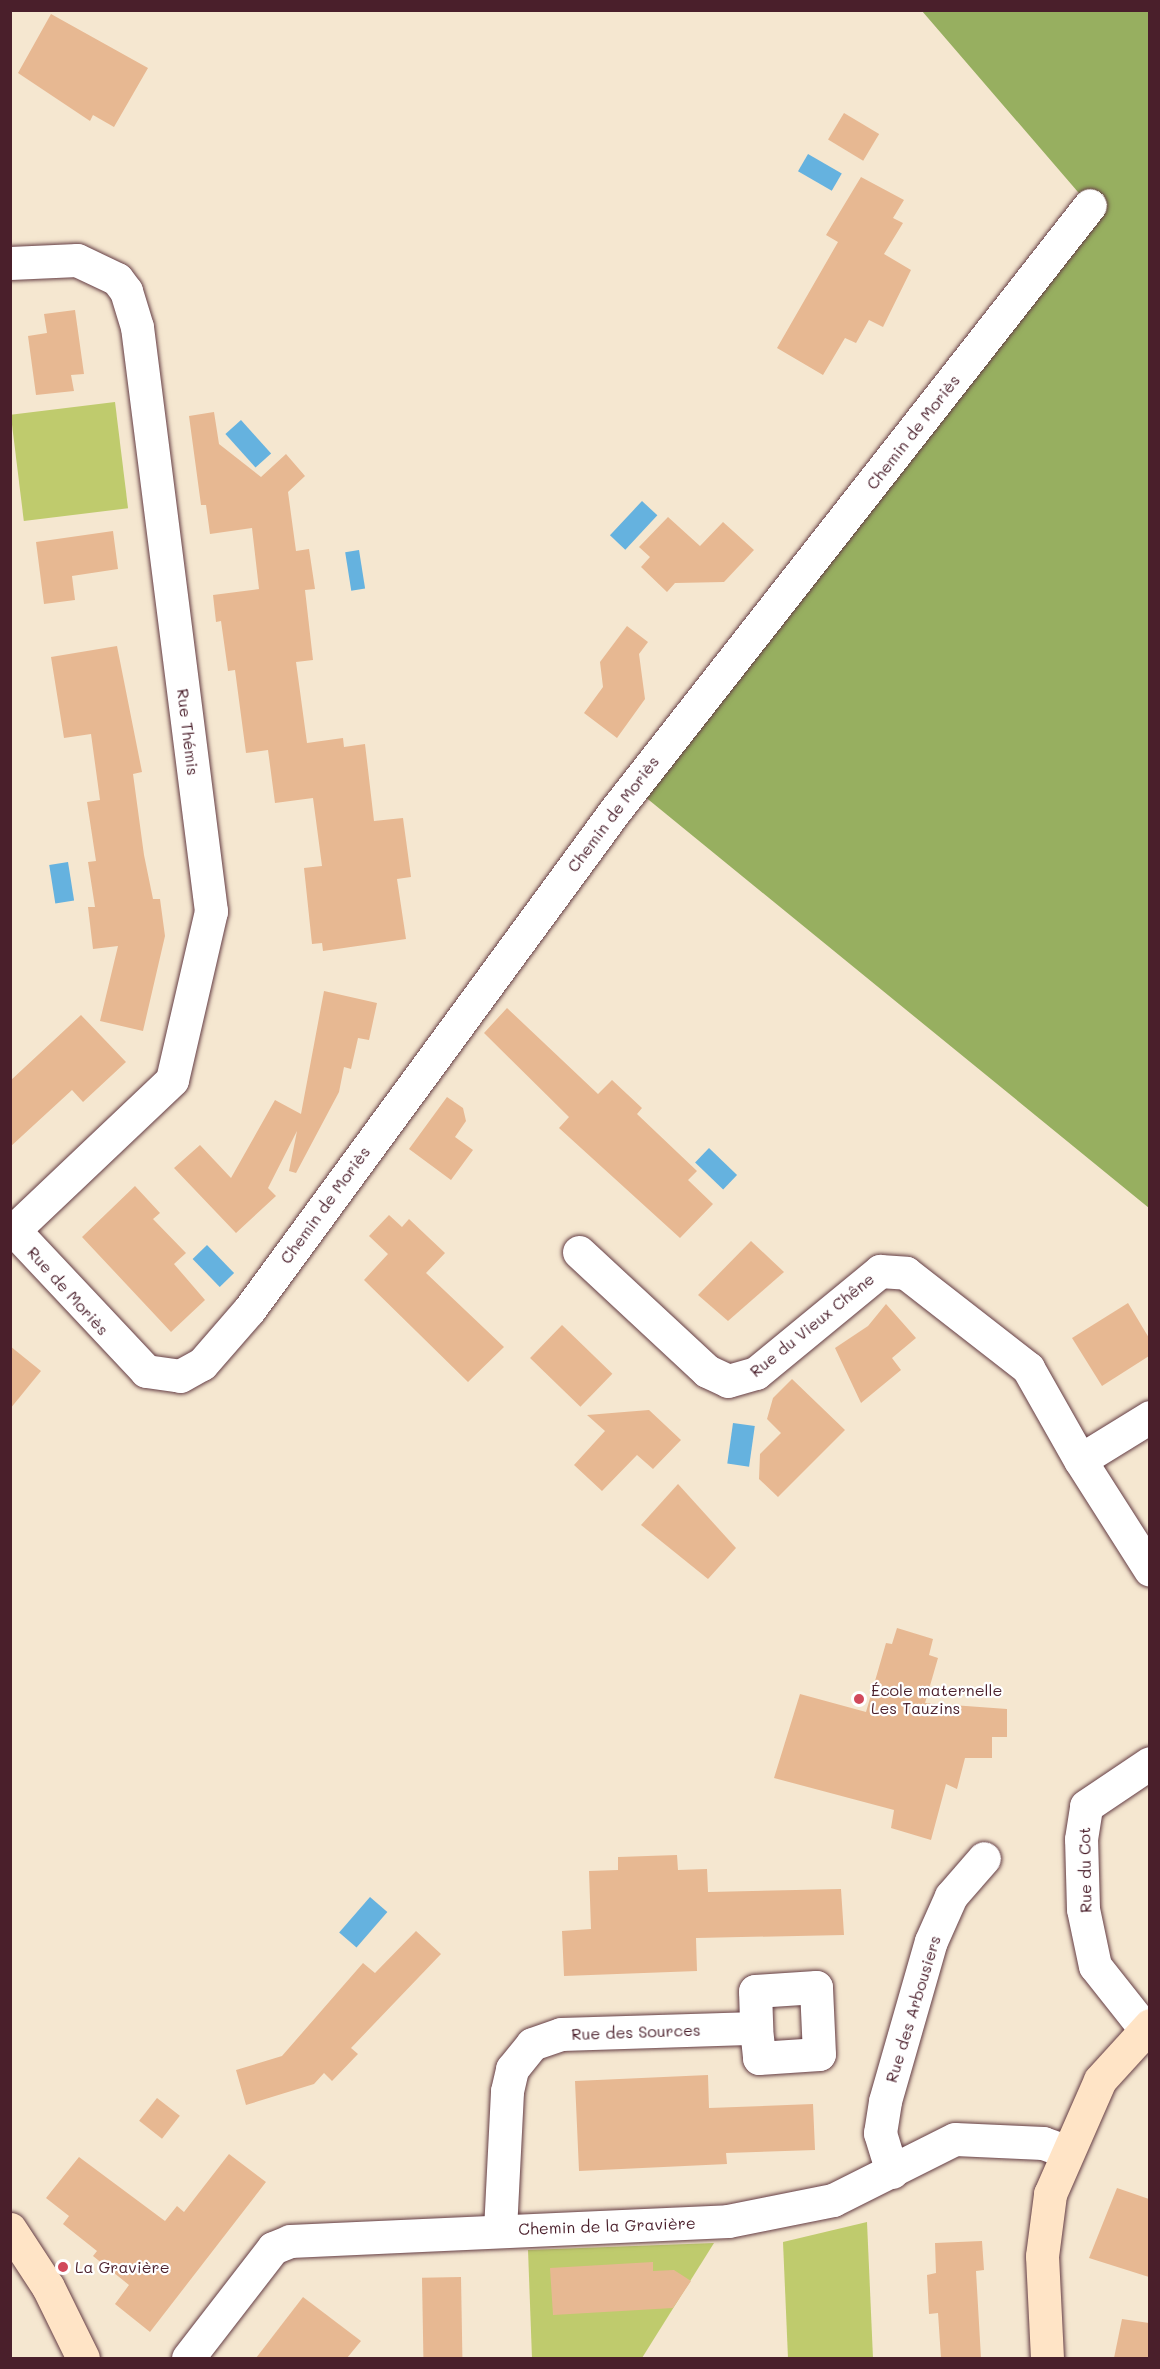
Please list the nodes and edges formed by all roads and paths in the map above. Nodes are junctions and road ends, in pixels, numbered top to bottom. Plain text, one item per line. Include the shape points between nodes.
1 (1090, 205) dead end
2 (10, 263) edge
3 (12, 1228) edge
4 (579, 1252) dead end
5 (126, 1355) joint
6 (1149, 1417) edge
7 (1080, 1460) junction
8 (1149, 1570) edge
9 (1149, 1763) edge
10 (984, 1858) dead end
11 (1147, 2027) edge
12 (756, 2028) dead end
13 (1065, 2151) junction
14 (892, 2172) junction
15 (10, 2229) edge
16 (500, 2230) junction
17 (83, 2358) edge
18 (188, 2358) edge
19 (1047, 2358) edge

1 - 5 street, Chemin de Moriès via 621,803 225,1341 180,1376 146,1371
2 - 3 street, Rue Thémis via 77,260 117,279 126,291 137,327 211,911 172,1080
3 - 5 street, Rue de Moriès
4 - 7 street, Rue du Vieux Chêne via 707,1371 728,1381 756,1373 873,1276 894,1269 906,1273 1028,1368
6 - 7 street
7 - 8 street, Rue du Vieux Chêne
9 - 11 street, Rue du Cot via 1086,1806 1081,1839 1083,1909 1095,1966
10 - 14 street, Rue des Arbousiers via 951,1896 931,1941 884,2108 880,2133
11 - 13 street via 1100,2080
12 - 16 street, Rue des Sources via 561,2034 532,2044 512,2069 507,2091
13 - 14 street, Chemin de la Gravière via 1043,2143 955,2139
13 - 19 street via 1050,2194 1042,2256
14 - 16 street, Chemin de la Gravière via 833,2200 729,2221
15 - 17 street via 48,2287
16 - 18 street, Chemin de la Gravière via 290,2241 273,2248

